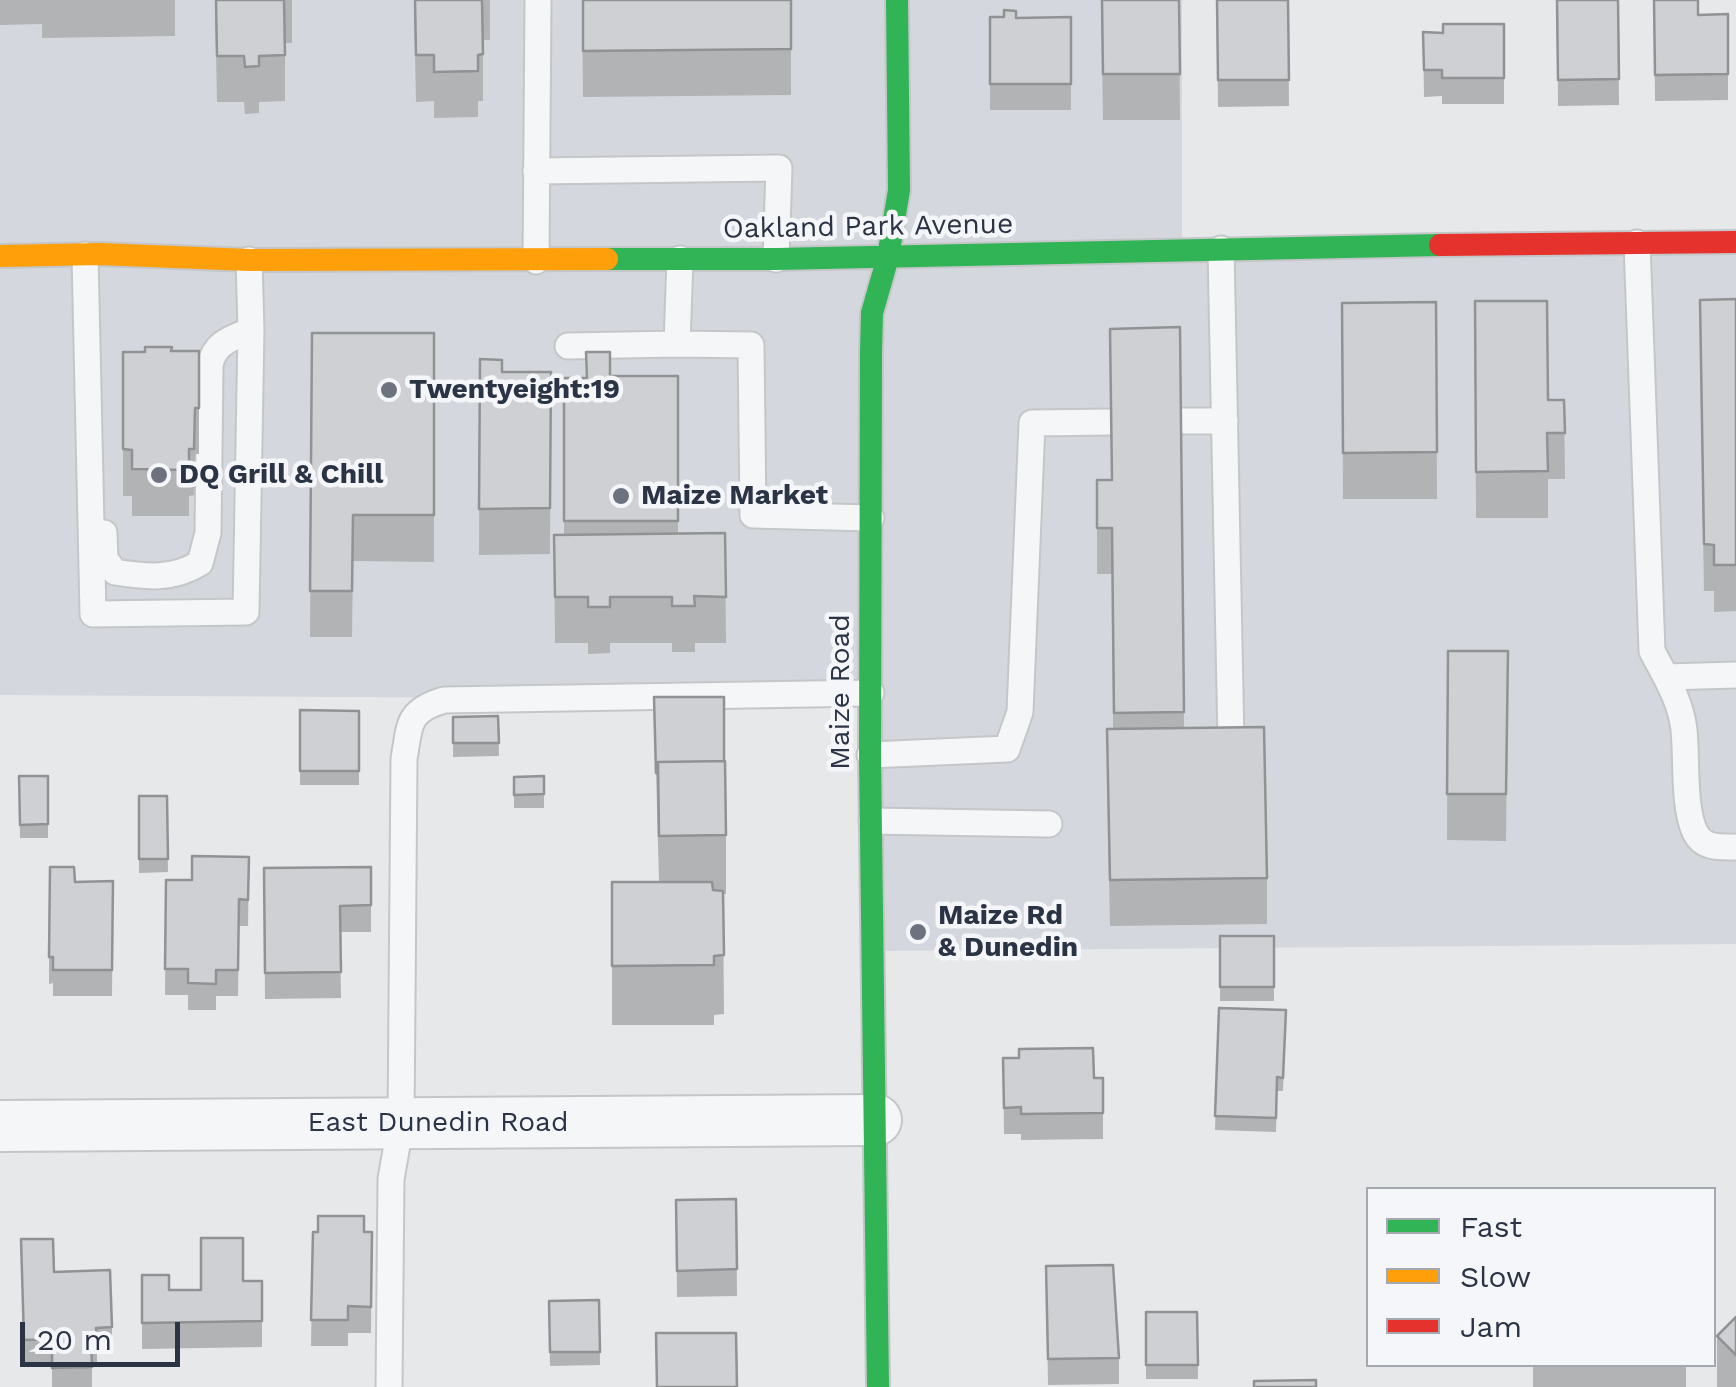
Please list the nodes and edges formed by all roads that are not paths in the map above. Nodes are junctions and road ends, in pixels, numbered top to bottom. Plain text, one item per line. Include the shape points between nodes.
1 (538, 0) edge
2 (897, 0) edge
3 (536, 171) junction
4 (1736, 242) edge
5 (1637, 244) junction
6 (1221, 249) junction
7 (84, 254) junction
8 (0, 256) edge
9 (888, 257) junction
10 (776, 259) junction
11 (249, 260) junction
12 (536, 260) junction
13 (680, 260) junction
14 (251, 330) junction
15 (678, 344) junction
16 (568, 346) dead end
17 (87, 412) junction
18 (1225, 420) junction
19 (1181, 421) edge
20 (1111, 422) edge
21 (871, 518) junction
22 (1736, 675) edge
23 (1666, 678) junction
24 (871, 693) junction
25 (1231, 742) edge
26 (870, 756) junction
27 (872, 822) junction
28 (1049, 824) dead end
29 (1736, 847) edge
30 (876, 1120) junction
31 (402, 1122) junction
32 (0, 1126) edge
33 (389, 1387) edge
34 (878, 1387) edge

1 - 3 lane
2 - 9 street, Maize Road via 900,190
3 - 10 lane via 779,168
3 - 12 lane
4 - 5 street, Oakland Park Avenue
5 - 6 street, Oakland Park Avenue
5 - 23 lane via 1652,651
6 - 9 street, Oakland Park Avenue
6 - 18 lane
7 - 8 street, Oakland Park Avenue
7 - 11 street, Oakland Park Avenue
7 - 17 lane
9 - 10 street, Oakland Park Avenue
9 - 21 street, Maize Road via 872,313
10 - 13 street, Oakland Park Avenue
11 - 12 street, Oakland Park Avenue
11 - 14 lane
12 - 13 street, Oakland Park Avenue
13 - 15 lane
14 - 17 lane via 224,341 210,364 208,533 200,563 182,574 115,572 105,559 98,424
14 - 17 lane via 246,612 93,614
15 - 16 lane
15 - 21 lane via 751,345 752,515
18 - 19 lane
18 - 25 lane
20 - 26 lane via 1032,423 1020,712 1007,750
21 - 24 street, Maize Road
22 - 23 lane
23 - 29 lane via 1684,725 1696,834 1714,848
24 - 26 street, Maize Road
24 - 31 lane via 444,700 420,707 404,760
26 - 27 street, Maize Road
27 - 28 lane
27 - 30 street, Maize Road
30 - 31 street, East Dunedin Road
30 - 34 street, Maize Road
31 - 32 street, East Dunedin Road
31 - 33 lane via 391,1180

